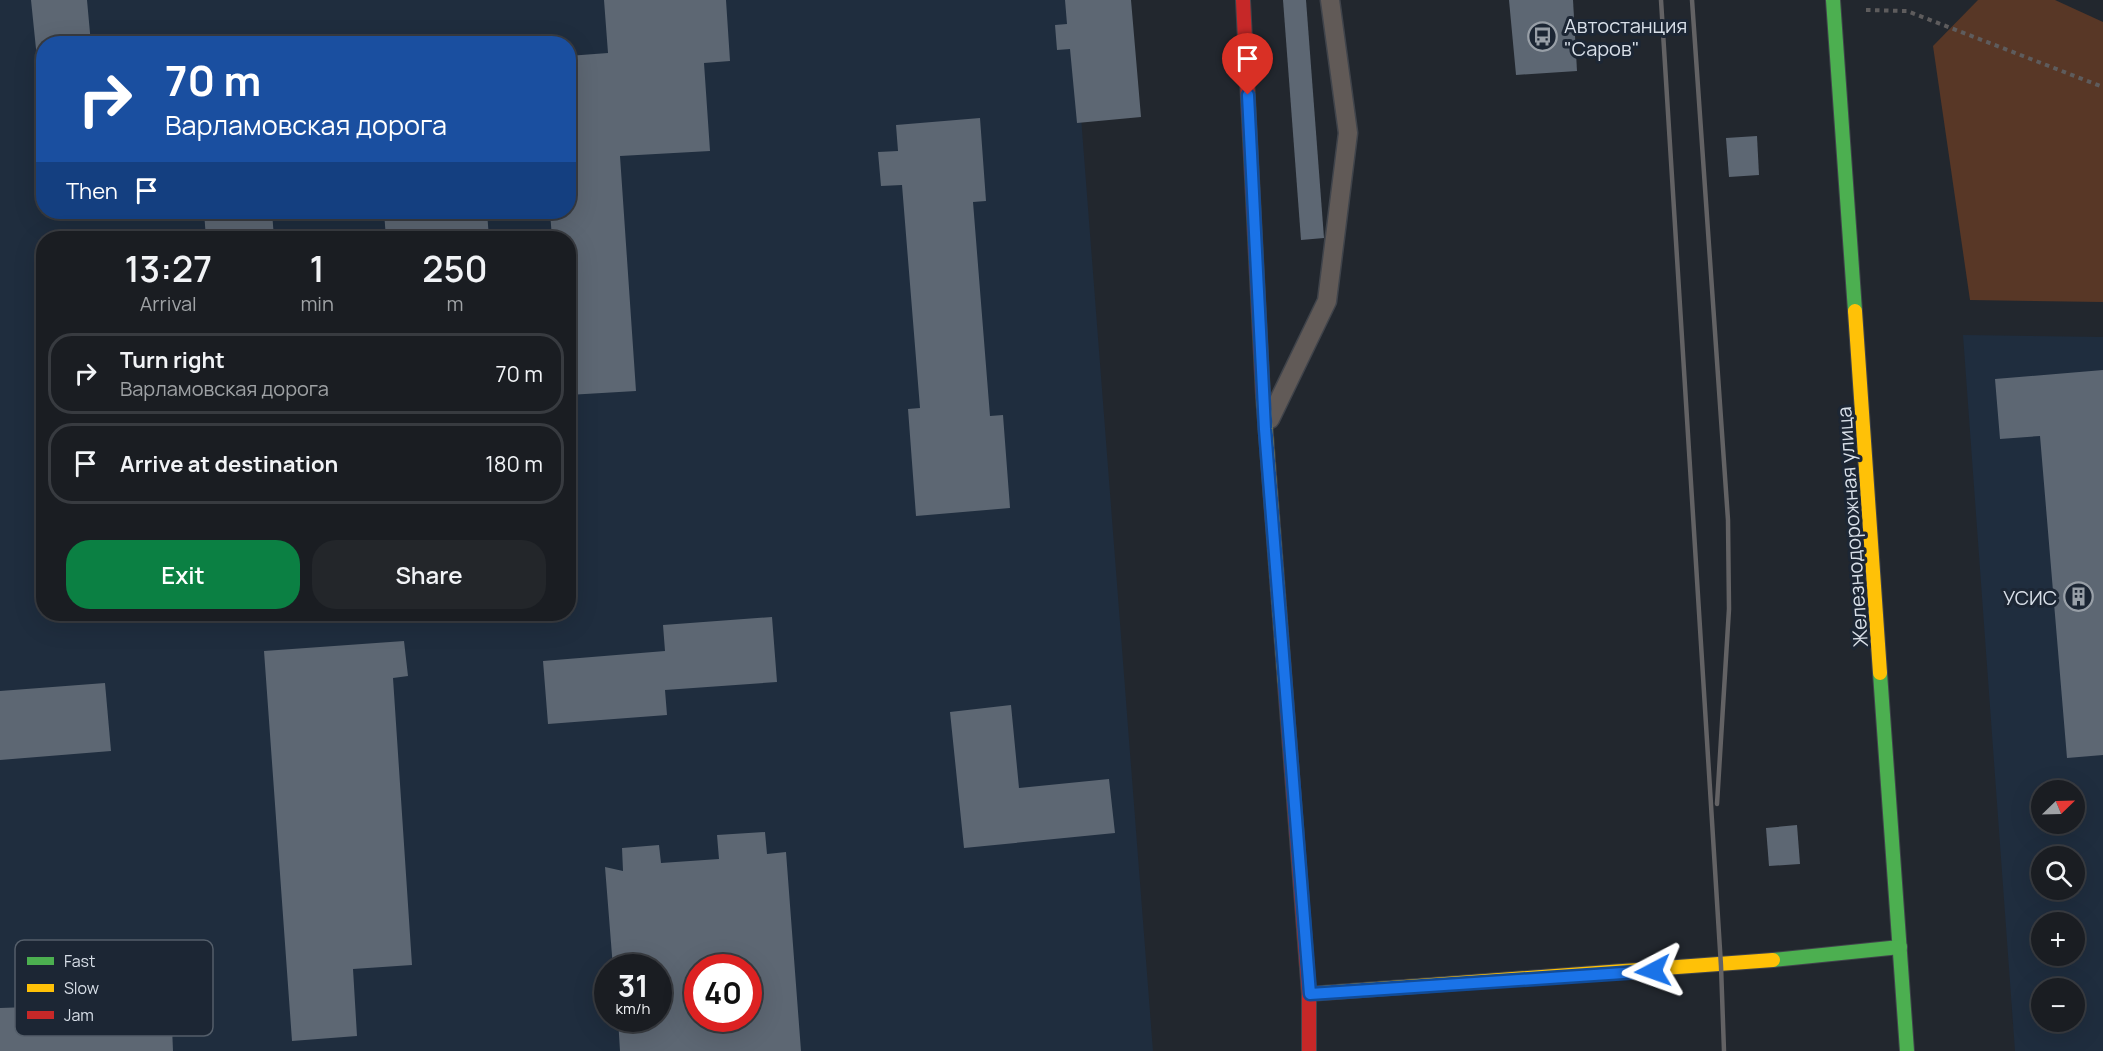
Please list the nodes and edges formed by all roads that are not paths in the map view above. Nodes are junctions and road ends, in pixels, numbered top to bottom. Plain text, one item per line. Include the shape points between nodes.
1 (1243, 0) edge
2 (1330, 0) edge
3 (1833, 0) edge
4 (1265, 429) junction
5 (1900, 947) junction
6 (1310, 994) junction
7 (1309, 1051) edge
8 (1907, 1051) edge

1 - 4 street
2 - 4 lane via 1348,133 1327,301
3 - 5 street, Железнодорожная улица
4 - 6 street
5 - 6 street via 1721,966
5 - 8 street, Железнодорожная улица
6 - 7 street

